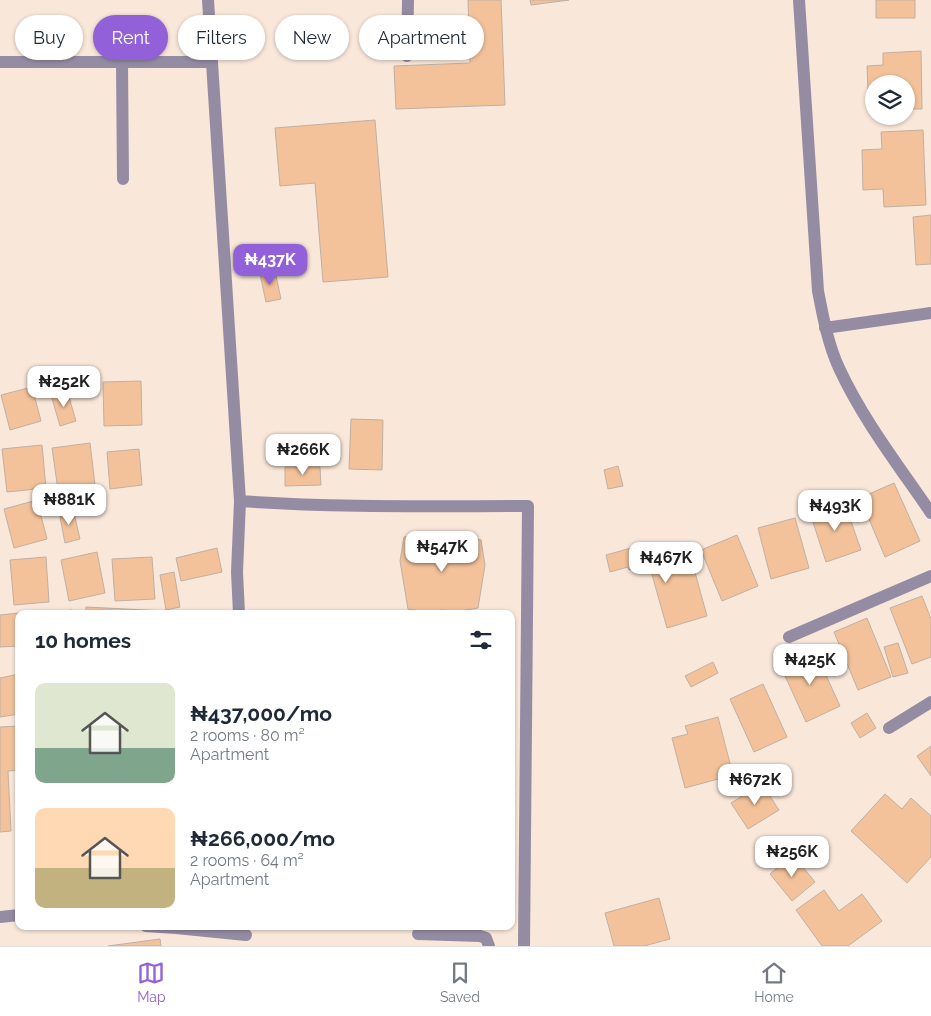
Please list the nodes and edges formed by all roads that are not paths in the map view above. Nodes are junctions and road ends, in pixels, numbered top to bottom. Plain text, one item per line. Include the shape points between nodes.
1 (208, 0) edge
2 (408, 0) edge
3 (799, 0) edge
4 (408, 15) edge
5 (0, 62) edge
6 (211, 62) junction
7 (122, 63) junction
8 (123, 179) dead end
9 (931, 313) edge
10 (826, 328) junction
11 (240, 501) junction
12 (931, 513) edge
13 (931, 576) edge
14 (239, 610) edge
15 (788, 636) dead end
16 (931, 702) edge
17 (890, 728) dead end
18 (15, 915) edge
19 (0, 917) edge
20 (194, 930) edge
21 (418, 934) dead end
22 (246, 936) edge
23 (489, 946) edge
24 (524, 946) edge

1 - 6 street
2 - 4 street
3 - 10 street via 818,291
5 - 7 street
6 - 7 street
6 - 11 street
7 - 8 street
9 - 10 street
10 - 12 street via 839,366 858,404
11 - 14 street
11 - 24 street via 326,505 528,506
13 - 15 street
16 - 17 street
18 - 19 street
20 - 22 street
21 - 23 street via 480,936 486,938

